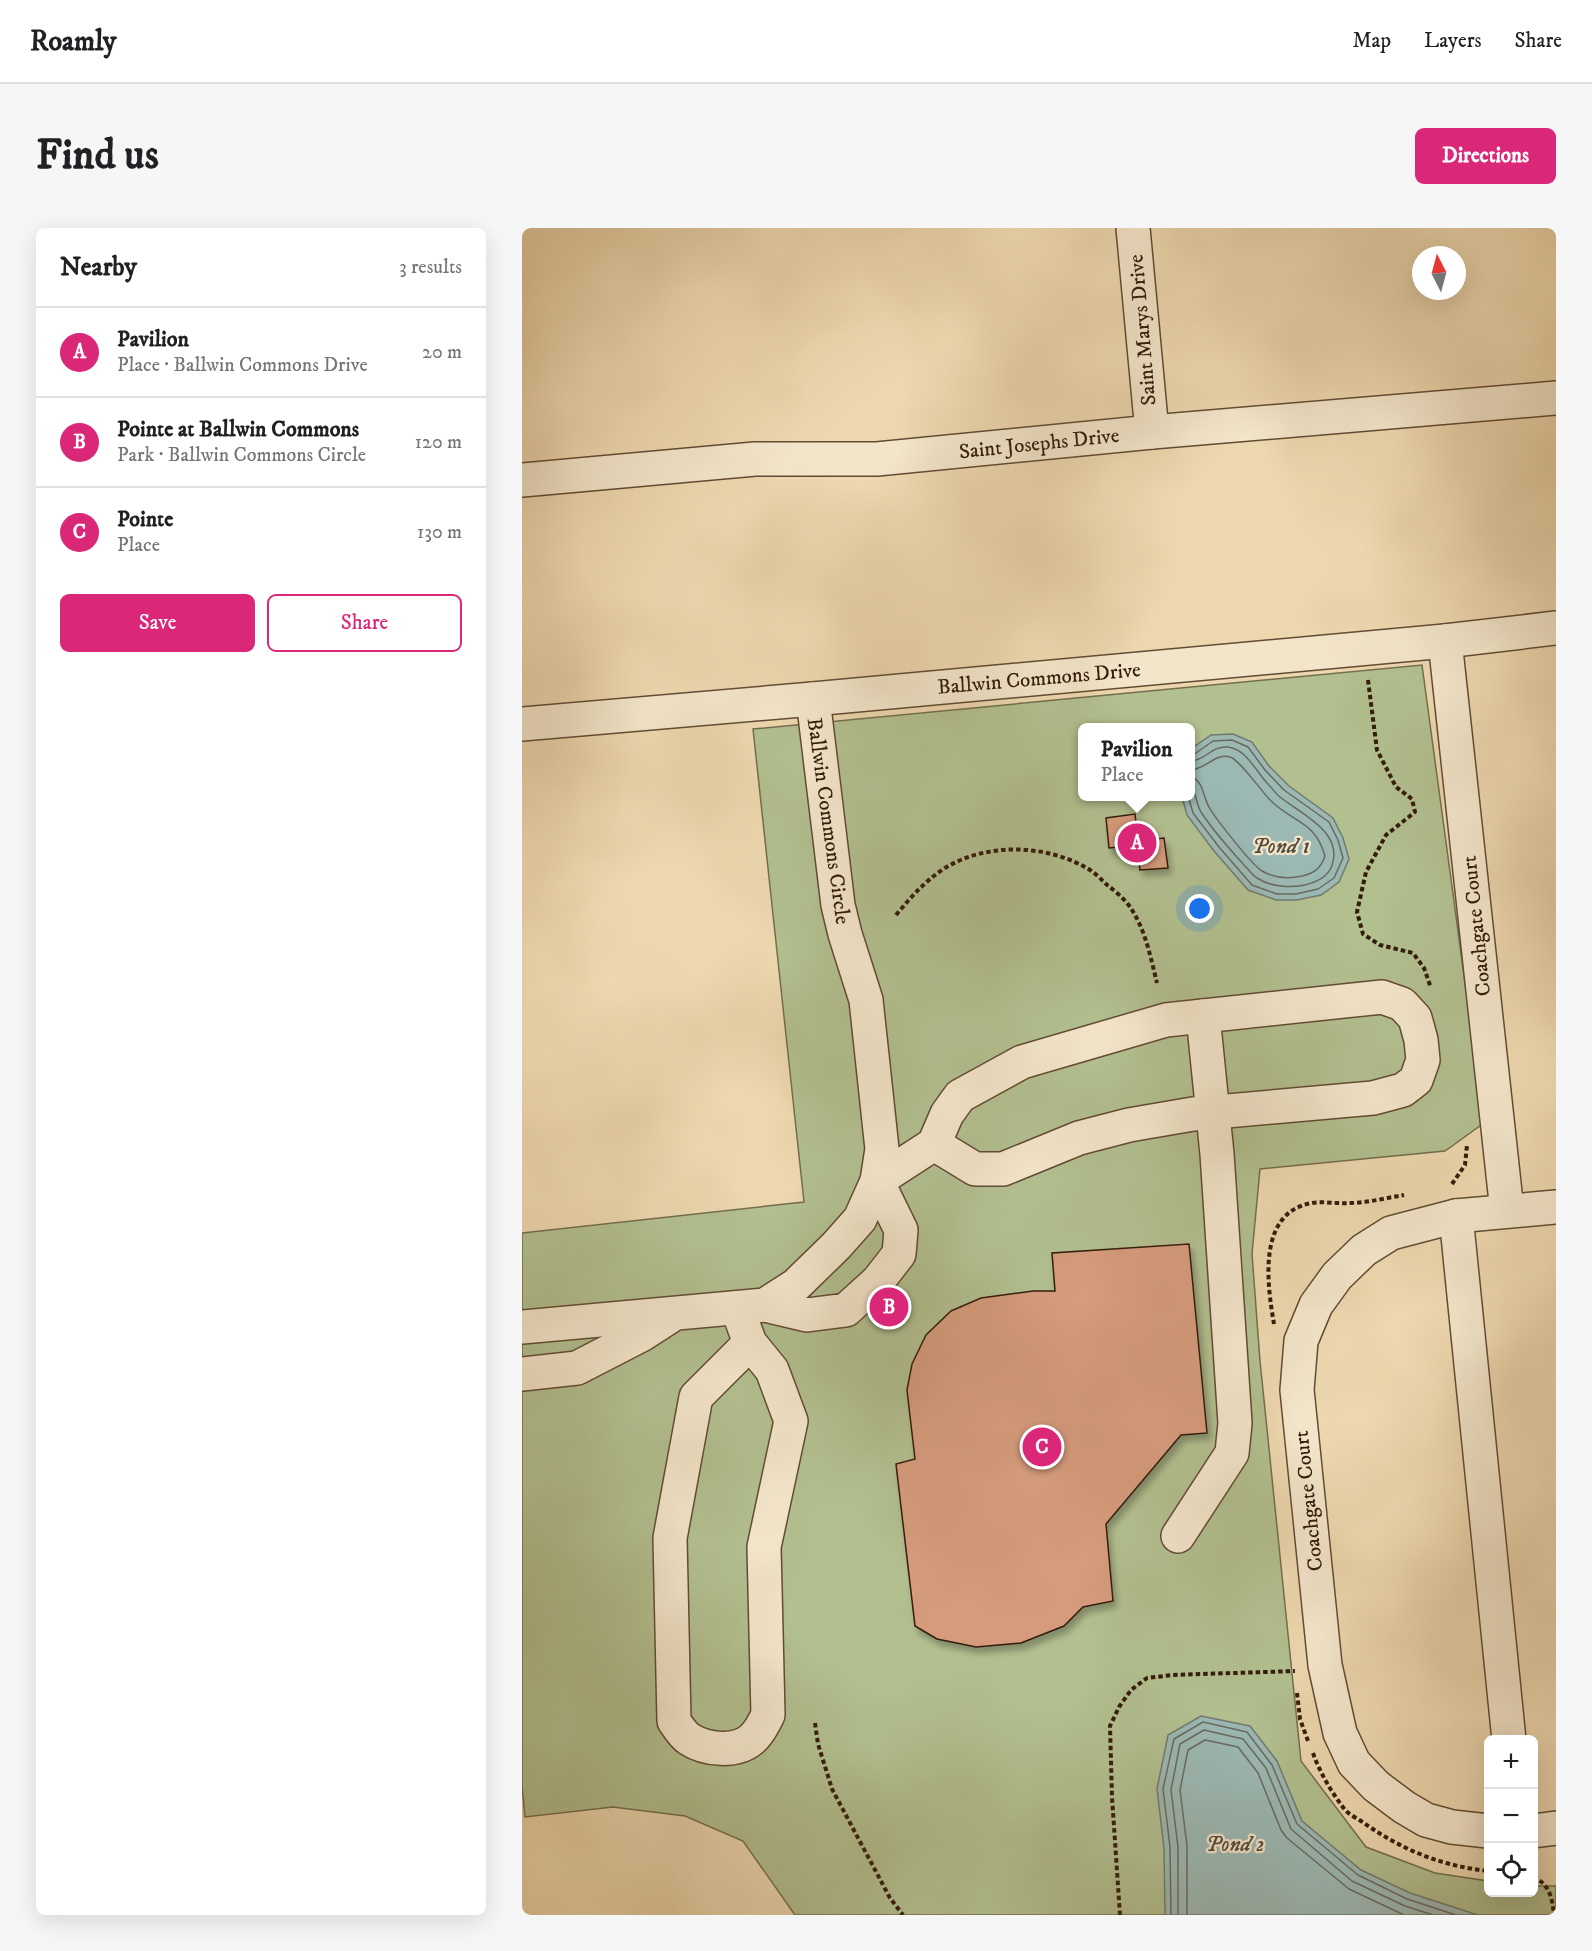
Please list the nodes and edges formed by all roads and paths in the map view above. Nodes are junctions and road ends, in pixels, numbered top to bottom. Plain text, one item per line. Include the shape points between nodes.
1 (1133, 228) edge
2 (1556, 398) edge
3 (1152, 432) junction
4 (522, 480) edge
5 (1556, 628) edge
6 (1445, 641) junction
7 (813, 699) junction
8 (522, 723) edge
9 (896, 915) dead end
10 (1158, 983) dead end
11 (1203, 1016) junction
12 (1213, 1111) junction
13 (934, 1144) junction
14 (877, 1181) junction
15 (1556, 1207) edge
16 (1507, 1211) junction
17 (1456, 1216) junction
18 (751, 1306) junction
19 (675, 1313) junction
20 (522, 1327) edge
21 (750, 1343) junction
22 (522, 1374) edge
23 (1178, 1536) dead end
24 (1295, 1671) dead end
25 (815, 1723) dead end
26 (1508, 1735) edge
27 (1556, 1828) edge
28 (1538, 1830) edge
29 (1484, 1831) edge
30 (1538, 1880) edge
31 (903, 1915) edge
32 (1120, 1915) edge
33 (1554, 1915) edge

1 - 3 street, Saint Marys Drive
2 - 3 street, Saint Josephs Drive
3 - 4 street, Saint Josephs Drive via 877,459 755,459
5 - 6 street, Ballwin Commons Drive
6 - 7 street, Ballwin Commons Drive
6 - 16 street, Coachgate Court
7 - 8 street, Ballwin Commons Drive
7 - 14 street, Ballwin Commons Circle via 838,905 866,1000 882,1149
9 - 10 path via 920,885 947,867 976,855 1022,848 1059,855 1087,867 1132,910 1149,947
11 - 12 street
11 - 12 street via 1382,997 1402,1004 1415,1018 1421,1040 1423,1060 1416,1080 1403,1090 1372,1098
11 - 13 street via 1166,1020 1022,1062 960,1096
12 - 13 street via 1079,1138 1003,1169 975,1169
12 - 23 street via 1235,1423 1232,1453
13 - 14 street
14 - 18 street, Ballwin Commons Circle via 860,1219 836,1246 796,1285
14 - 18 street via 901,1230 899,1254 878,1281 846,1310 807,1315
15 - 16 street, Coachgate Court
16 - 17 street, Coachgate Court
17 - 26 street
17 - 29 street, Coachgate Court via 1390,1233 1336,1276 1316,1305 1301,1341 1297,1390 1325,1665 1340,1733 1354,1763 1404,1807 1426,1820
18 - 19 street, Ballwin Commons Circle
18 - 21 street
19 - 20 street, Ballwin Commons Circle
19 - 22 street, Ballwin Commons Circle via 577,1368
21 - 21 street via 696,1397 670,1538 674,1721 687,1738 724,1749 750,1741 768,1715 764,1547 791,1421 772,1370
24 - 32 path via 1147,1678 1131,1690 1110,1726
25 - 31 path via 832,1789 890,1899
27 - 28 street
30 - 33 path via 1545,1883

